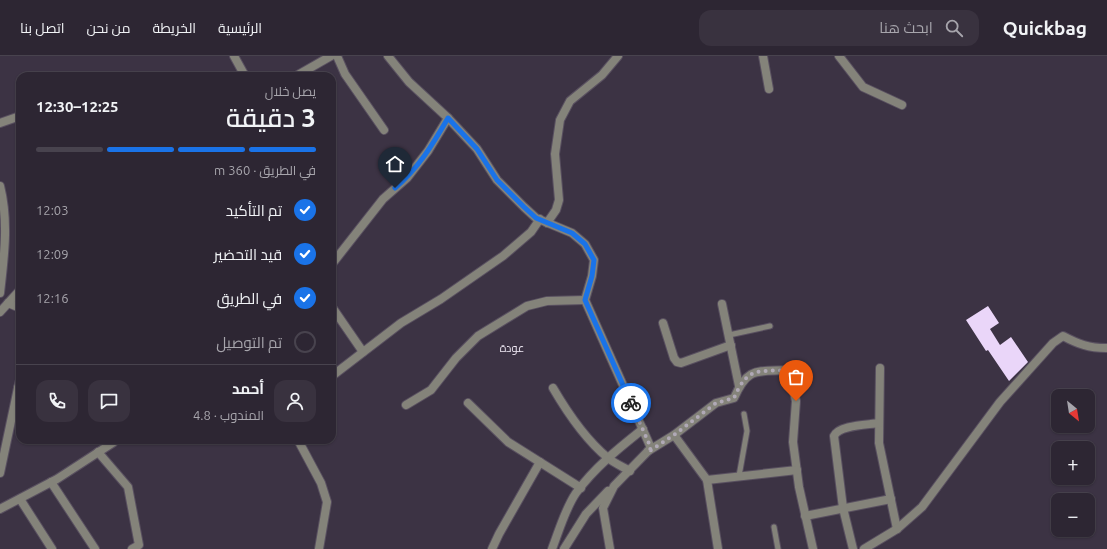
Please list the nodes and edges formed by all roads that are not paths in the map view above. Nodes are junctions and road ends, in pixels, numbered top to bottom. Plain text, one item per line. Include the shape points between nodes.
1 (234, 56) edge
2 (331, 56) edge
3 (337, 56) edge
4 (388, 56) edge
5 (618, 56) edge
6 (762, 56) edge
7 (839, 56) edge
8 (243, 72) edge
9 (303, 72) edge
10 (769, 89) dead end
11 (902, 105) dead end
12 (16, 117) edge
13 (448, 118) junction
14 (0, 123) edge
15 (384, 130) dead end
16 (0, 186) edge
17 (543, 221) junction
18 (2, 258) edge
19 (336, 259) edge
20 (0, 294) edge
21 (16, 294) edge
22 (585, 300) junction
23 (8, 303) junction
24 (722, 304) dead end
25 (16, 306) edge
26 (0, 312) edge
27 (336, 313) edge
28 (662, 323) dead end
29 (770, 326) dead end
30 (729, 335) junction
31 (731, 345) junction
32 (1106, 348) edge
33 (363, 352) junction
34 (880, 368) dead end
35 (336, 373) edge
36 (740, 386) junction
37 (554, 388) dead end
38 (16, 401) edge
39 (468, 403) dead end
40 (406, 405) dead end
41 (744, 414) dead end
42 (879, 423) junction
43 (643, 429) junction
44 (674, 435) junction
45 (109, 444) edge
46 (300, 444) edge
47 (98, 452) junction
48 (648, 452) junction
49 (608, 458) junction
50 (540, 462) junction
51 (797, 470) junction
52 (630, 471) junction
53 (0, 473) edge
54 (739, 476) junction
55 (707, 480) junction
56 (51, 482) junction
57 (614, 486) junction
58 (581, 488) junction
59 (20, 499) junction
60 (891, 499) junction
61 (843, 508) junction
62 (0, 509) edge
63 (805, 516) junction
64 (774, 527) dead end
65 (897, 529) junction
66 (52, 549) edge
67 (95, 549) edge
68 (132, 549) edge
69 (319, 549) edge
70 (492, 549) edge
71 (552, 549) edge
72 (564, 549) edge
73 (610, 549) edge
74 (718, 549) edge
75 (778, 549) edge
76 (813, 549) edge
77 (853, 549) edge
78 (864, 549) edge

1 - 8 street
2 - 9 street
3 - 15 street via 345,74
4 - 13 street via 409,82
5 - 17 street via 602,75 570,101 560,120 555,154 559,200 556,210
6 - 10 street
7 - 11 street via 863,87
12 - 14 street
13 - 17 street via 477,149 497,180 524,207
13 - 19 street via 428,152 407,178 383,199
16 - 18 street via 5,206 6,241
17 - 22 street via 572,233 585,244 594,260
17 - 33 street via 503,256 401,323
18 - 20 street
21 - 23 street
22 - 40 street via 547,301 526,306 478,336 456,358 431,390
22 - 43 street
23 - 25 street
23 - 26 street
24 - 30 street
27 - 33 street
28 - 31 street via 677,362 681,363
29 - 30 lane
30 - 31 street
31 - 36 street
32 - 65 street via 1082,346 1063,336 1053,343 1000,402 922,507
33 - 35 street
34 - 42 street
36 - 44 street via 734,398 716,403
36 - 51 street via 753,372 789,370 796,401 793,442
37 - 49 street via 561,402
38 - 53 street
39 - 50 street via 508,442
41 - 54 lane via 747,431
42 - 60 street via 879,443
42 - 61 street via 842,428 834,436
43 - 48 street via 651,448
43 - 49 street
44 - 48 street
44 - 55 street
45 - 47 street
46 - 69 street via 321,483 327,502
47 - 56 street
47 - 68 street via 128,487 139,545
48 - 52 street
49 - 52 street
49 - 58 street
50 - 58 street
50 - 70 street
51 - 54 street
51 - 63 street
52 - 57 street
54 - 55 street
55 - 74 street
56 - 59 street
56 - 67 street
57 - 72 street via 586,514
57 - 73 street via 603,508
58 - 71 street via 562,521
59 - 62 street
59 - 66 street
60 - 61 street
60 - 65 street
61 - 63 street
61 - 77 street
63 - 76 street
64 - 75 lane
65 - 78 street

